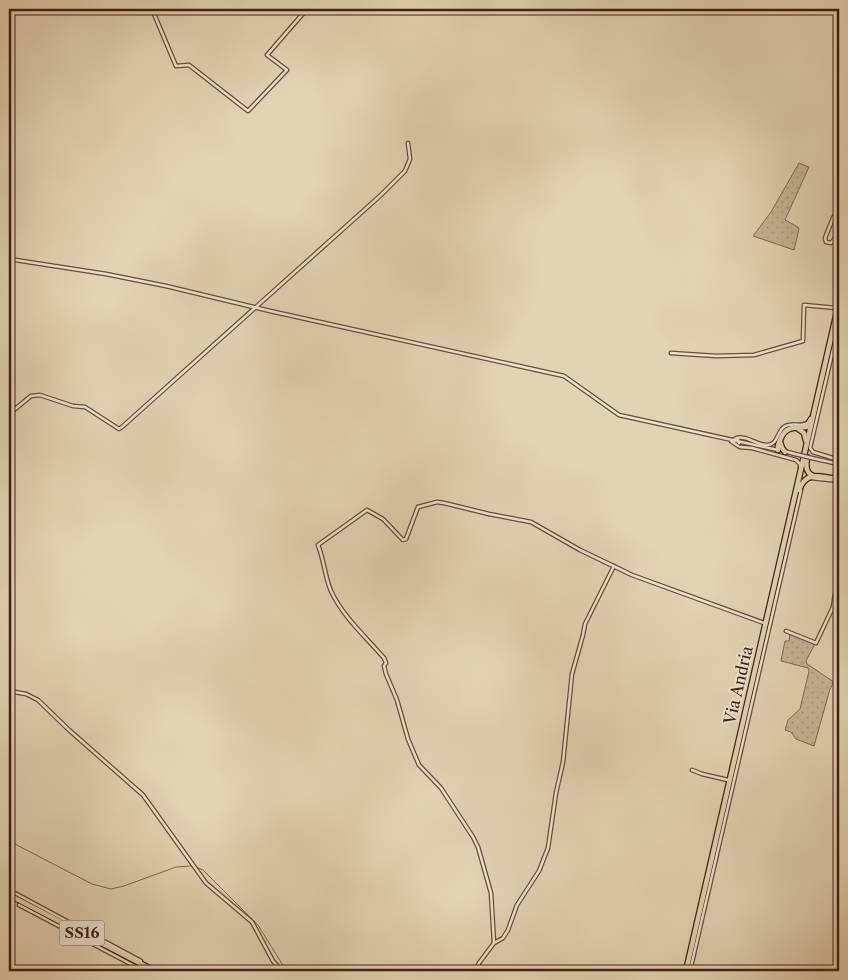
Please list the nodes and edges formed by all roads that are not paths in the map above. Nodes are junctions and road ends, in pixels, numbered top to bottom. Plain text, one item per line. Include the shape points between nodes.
1 (152, 9) edge
2 (307, 9) edge
3 (408, 144) dead end
4 (839, 209) edge
5 (839, 222) edge
6 (9, 259) edge
7 (839, 293) edge
8 (838, 306) edge
9 (256, 308) junction
10 (839, 315) edge
11 (839, 324) edge
12 (671, 353) dead end
13 (816, 406) junction
14 (9, 414) edge
15 (795, 428) junction
16 (738, 437) junction
17 (731, 440) junction
18 (748, 440) junction
19 (744, 442) junction
20 (739, 445) junction
21 (779, 446) junction
22 (772, 449) joint
23 (806, 449) junction
24 (785, 452) joint
25 (807, 456) junction
26 (839, 462) edge
27 (814, 476) junction
28 (839, 480) edge
29 (798, 493) junction
30 (614, 566) junction
31 (839, 568) edge
32 (764, 623) junction
33 (786, 631) dead end
34 (9, 691) edge
35 (692, 770) dead end
36 (728, 780) junction
37 (9, 890) edge
38 (9, 896) edge
39 (19, 904) dead end
40 (494, 943) junction
41 (144, 971) edge
42 (150, 971) edge
43 (155, 971) edge
44 (160, 971) edge
45 (282, 971) edge
46 (476, 971) edge
47 (687, 971) edge

1 - 2 street via 176,66 189,65 248,111 287,70 267,55
3 - 9 street via 410,159 405,171
4 - 5 street via 826,242 834,241
6 - 9 street via 106,274
7 - 8 street
8 - 12 street via 804,305 802,340 754,355
8 - 13 highway
8 - 18 street via 809,421 802,426 786,426 769,445
9 - 14 street via 119,429 85,407 40,395 31,396
9 - 17 street via 564,376 619,416
10 - 25 highway
11 - 26 street via 810,448
13 - 15 highway via 809,424
13 - 23 highway
15 - 21 highway via 785,431
15 - 23 highway via 804,433
16 - 17 street
16 - 18 street
16 - 20 street
17 - 20 street
18 - 19 street
19 - 20 street
19 - 22 street
20 - 32 street, Via Andria via 796,460 800,464
21 - 22 highway
21 - 24 highway
23 - 47 highway
24 - 26 street, bridge
25 - 27 highway via 806,468
25 - 29 highway
27 - 28 highway
27 - 29 highway via 803,480
28 - 47 street, Via Andria via 808,478 802,485
29 - 47 highway
30 - 32 street
30 - 40 street via 585,624 572,674 563,762 548,848 508,930
30 - 40 street via 531,522 440,502 418,507 406,540 383,519 367,510 318,545 330,589 337,602 384,658 386,674 419,765 441,788 478,847 490,893
31 - 33 street via 833,607 816,643
32 - 36 street, Via Andria
34 - 45 street via 38,700 144,795 206,883 252,922
35 - 36 street
36 - 47 street, Via Andria
37 - 44 street
38 - 42 highway, SS16
38 - 43 highway, SS16
39 - 41 street
40 - 46 street

